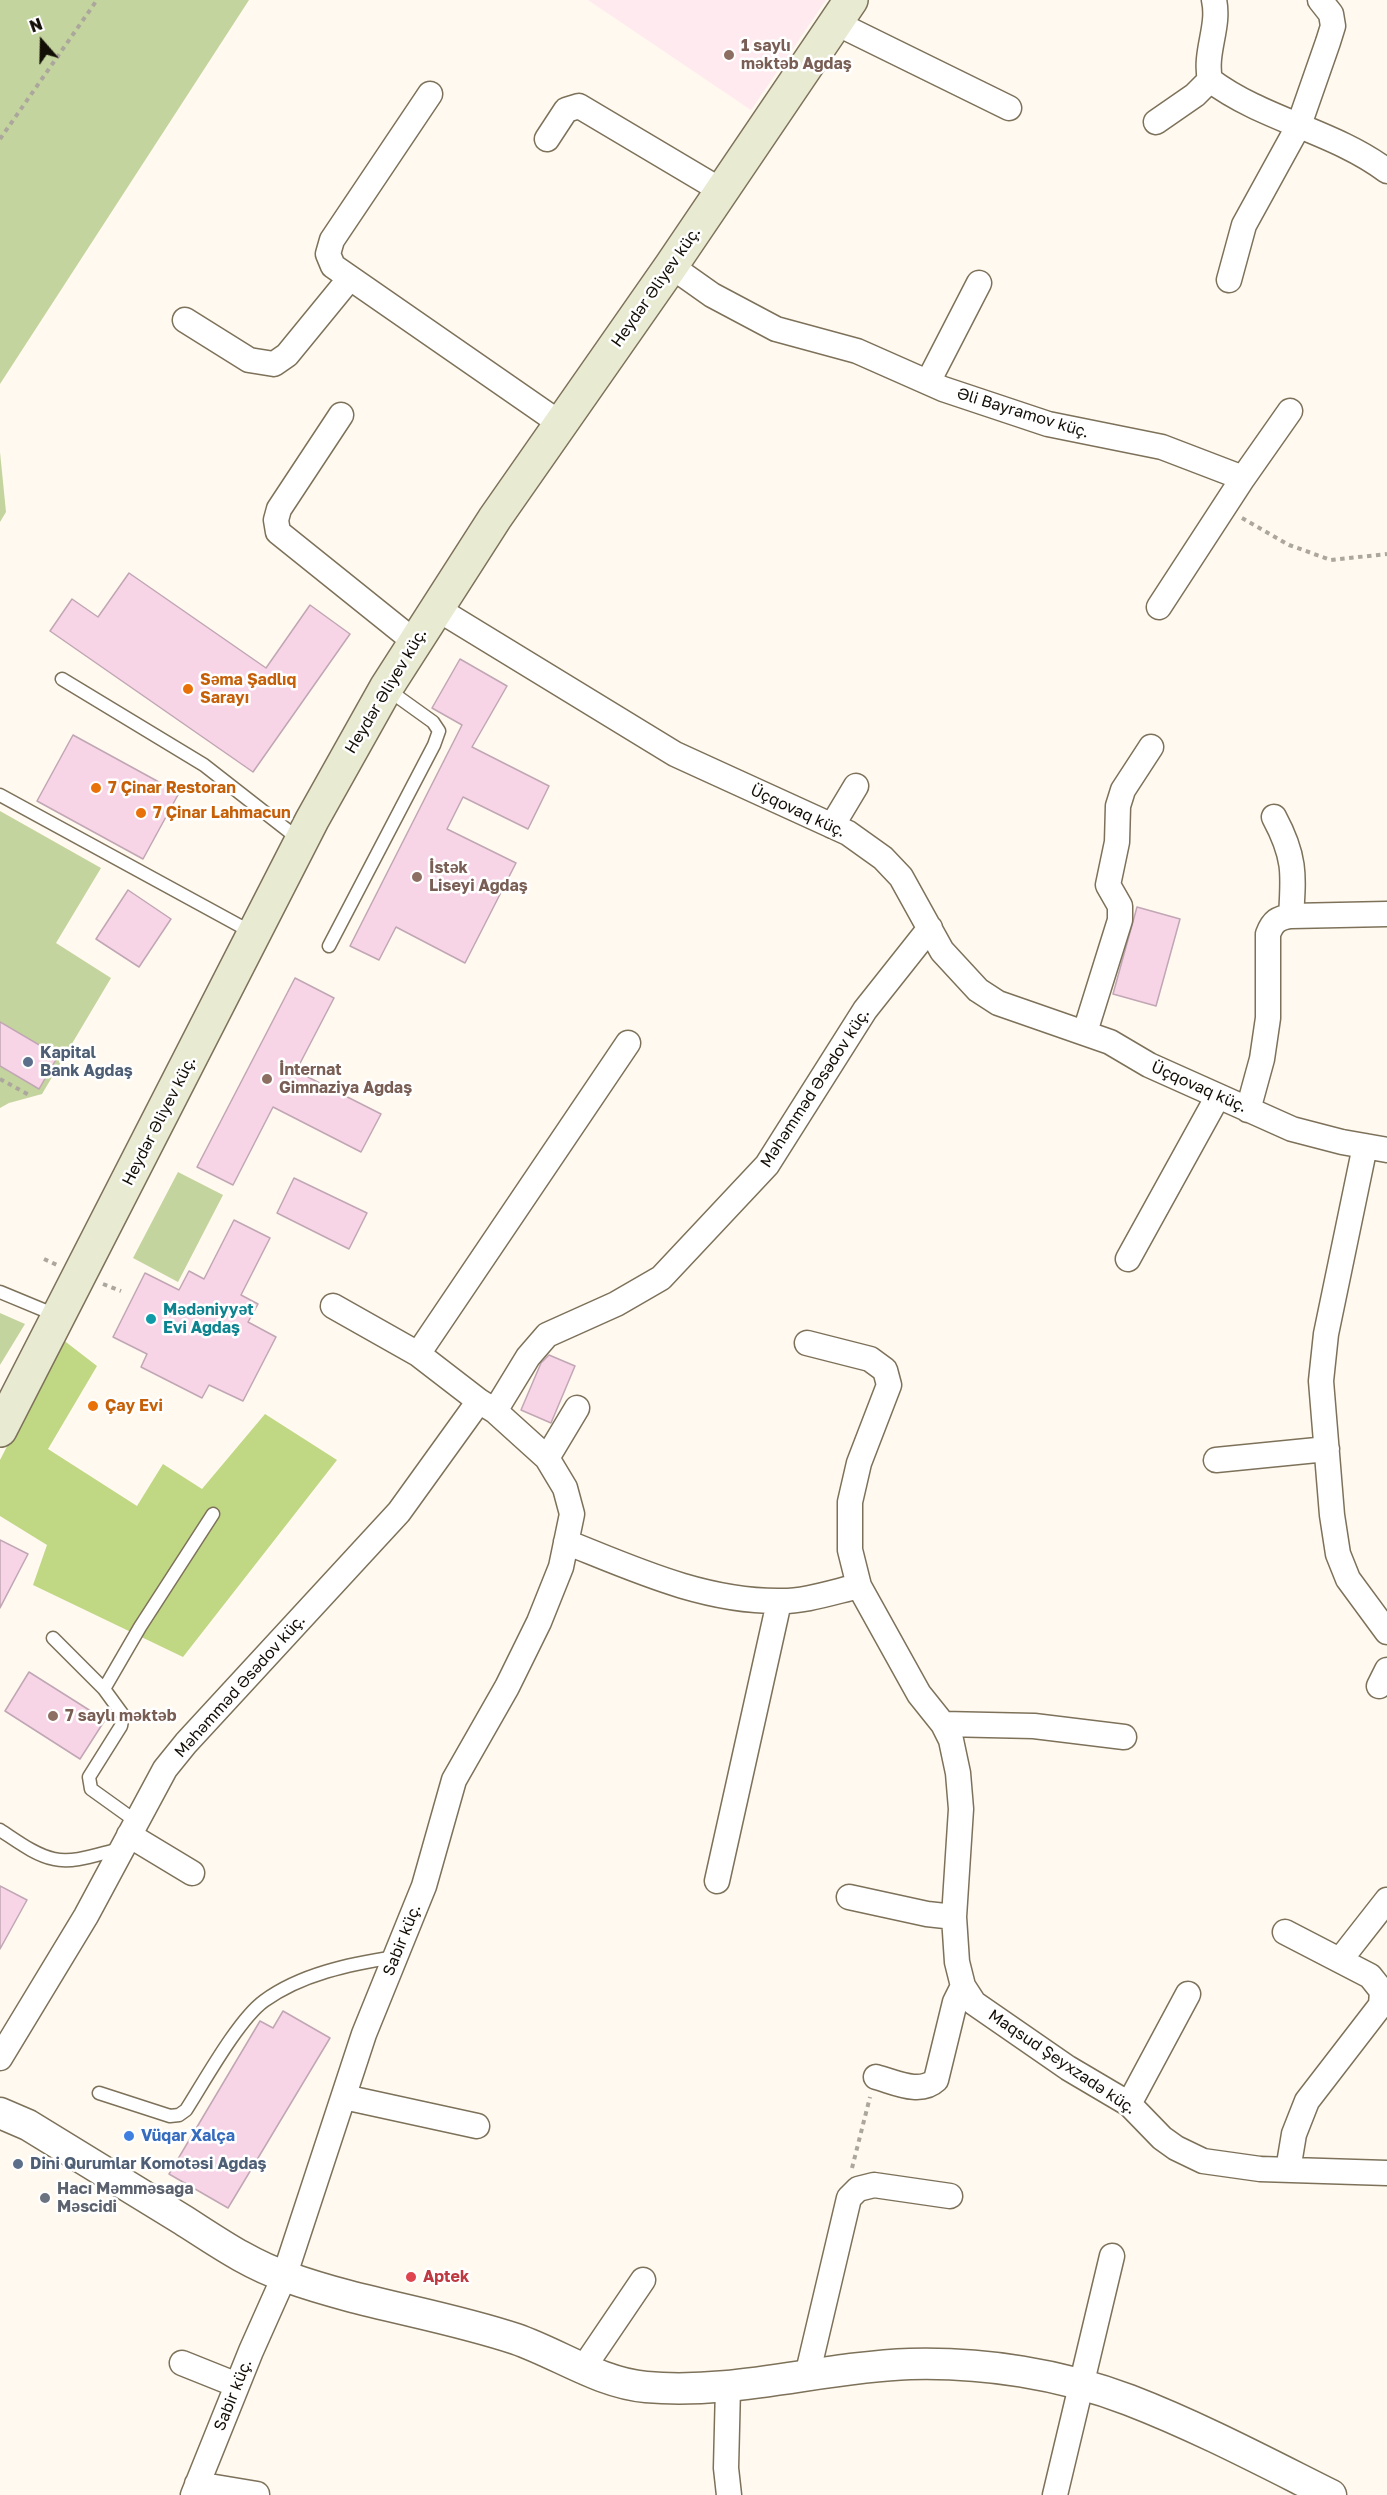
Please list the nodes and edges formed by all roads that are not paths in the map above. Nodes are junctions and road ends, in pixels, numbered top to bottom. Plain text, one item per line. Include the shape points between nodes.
1 (1214, 0) edge
2 (1320, 0) edge
3 (844, 11) edge
4 (1210, 80) junction
5 (430, 94) dead end
6 (1009, 108) dead end
7 (1156, 122) dead end
8 (1299, 125) junction
9 (547, 140) dead end
10 (1387, 171) edge
11 (722, 191) junction
12 (671, 266) junction
13 (350, 278) junction
14 (1228, 280) dead end
15 (979, 283) dead end
16 (185, 320) dead end
17 (928, 382) junction
18 (1290, 411) dead end
19 (341, 415) dead end
20 (561, 424) junction
21 (1243, 478) junction
22 (1159, 607) dead end
23 (436, 608) junction
24 (415, 642) junction
25 (62, 679) dead end
26 (386, 688) junction
27 (1151, 747) dead end
28 (856, 786) dead end
29 (0, 795) edge
30 (1274, 817) dead end
31 (832, 826) junction
32 (301, 841) junction
33 (1387, 914) edge
34 (1291, 916) junction
35 (930, 928) junction
36 (254, 934) junction
37 (329, 946) dead end
38 (1085, 1032) junction
39 (628, 1043) dead end
40 (1218, 1096) junction
41 (1248, 1110) junction
42 (1376, 1148) edge
43 (1128, 1259) dead end
44 (0, 1292) edge
45 (333, 1306) dead end
46 (59, 1316) junction
47 (807, 1343) dead end
48 (418, 1354) junction
49 (487, 1406) junction
50 (577, 1408) dead end
51 (0, 1430) edge
52 (1327, 1449) junction
53 (547, 1458) junction
54 (1216, 1460) dead end
55 (213, 1514) dead end
56 (566, 1542) junction
57 (859, 1587) junction
58 (779, 1602) junction
59 (1387, 1632) edge
60 (53, 1638) dead end
61 (104, 1689) junction
62 (943, 1724) junction
63 (1124, 1737) dead end
64 (0, 1830) edge
65 (129, 1835) junction
66 (192, 1874) dead end
67 (717, 1881) dead end
68 (849, 1897) dead end
69 (1387, 1900) edge
70 (954, 1917) junction
71 (1285, 1932) dead end
72 (395, 1958) junction
73 (1340, 1960) junction
74 (963, 1986) junction
75 (1188, 1994) dead end
76 (0, 2058) edge
77 (876, 2077) road end
78 (99, 2093) dead end
79 (344, 2097) junction
80 (1129, 2104) junction
81 (0, 2113) edge
82 (477, 2126) dead end
83 (1288, 2170) junction
84 (1387, 2173) edge
85 (950, 2196) dead end
86 (1112, 2256) dead end
87 (284, 2277) junction
88 (643, 2280) dead end
89 (182, 2363) dead end
90 (584, 2367) junction
91 (807, 2376) junction
92 (1081, 2384) junction
93 (237, 2385) junction
94 (728, 2387) junction
95 (195, 2490) edge
96 (1324, 2493) edge
97 (257, 2494) edge
98 (729, 2495) edge
99 (1055, 2495) edge

1 - 4 street via 1217,11 1207,64
2 - 8 street via 1331,14 1333,26
3 - 6 street
3 - 11 main road, Heydər Əliyev küç.
4 - 7 street
4 - 8 street via 1226,92
5 - 13 street via 332,240 328,254 333,266
8 - 10 street
8 - 14 street via 1244,225
9 - 11 street via 566,110 579,106
11 - 12 main road, Heydər Əliyev küç.
12 - 17 street, Əli Bayramov küç. via 712,295 776,329 857,351
12 - 20 main road, Heydər Əliyev küç.
13 - 16 street via 287,355 273,364 249,360
13 - 20 street
15 - 17 street
17 - 21 street, Əli Bayramov küç. via 1048,424 1162,447
18 - 21 street
19 - 24 street via 279,509 278,532
20 - 23 main road, Heydər Əliyev küç.
21 - 22 street
23 - 24 main road, Heydər Əliyev küç.
23 - 31 street, Üçqovaq küç. via 675,754
24 - 26 main road, Heydər Əliyev küç.
25 - 32 lane via 204,765
26 - 32 main road, Heydər Əliyev küç.
26 - 37 lane via 433,722 439,731
27 - 38 street via 1122,790 1118,806 1117,842 1108,885 1120,906 1120,920
28 - 31 street
29 - 36 lane
30 - 34 street via 1292,859
31 - 35 street, Üçqovaq küç. via 884,858 901,877
32 - 36 main road, Heydər Əliyev küç.
33 - 34 street
34 - 41 street via 1272,924 1268,934 1268,1018
35 - 38 street, Üçqovaq küç. via 942,951 978,990 998,1003
35 - 49 street, Məhəmməd Əsədov küç. via 865,1010 767,1166 662,1278 547,1335
36 - 46 main road, Heydər Əliyev küç.
38 - 40 street, Üçqovaq küç.
39 - 48 street
40 - 41 street, Üçqovaq küç.
40 - 43 street
41 - 42 street, Üçqovaq küç. via 1292,1129
42 - 52 street via 1326,1334 1321,1381
44 - 46 lane
45 - 48 street
46 - 51 main road, Heydər Əliyev küç.
47 - 57 street, Maqsud Şeyxzadə küç. via 870,1359 885,1370 889,1385 859,1462 850,1502 850,1550
48 - 49 street
49 - 53 street, Sabir küç.
49 - 65 street, Məhəmməd Əsədov küç. via 399,1512 186,1743 165,1769
50 - 53 street
52 - 54 street
52 - 59 street via 1338,1554 1348,1579
53 - 56 street, Sabir küç. via 565,1488 572,1514
55 - 61 lane
56 - 58 street via 668,1583 719,1596
56 - 72 street, Sabir küç. via 561,1567 539,1622 454,1780 423,1886
57 - 58 street
57 - 62 street, Maqsud Şeyxzadə küç. via 919,1694
58 - 67 street
60 - 61 lane
61 - 65 lane via 123,1715 121,1726 89,1778 92,1789
62 - 63 street via 1034,1726
62 - 70 street, Maqsud Şeyxzadə küç. via 958,1773 961,1809
64 - 65 lane via 56,1860 73,1859
65 - 66 street
65 - 76 street, Məhəmməd Əsədov küç. via 86,1916
68 - 70 street
69 - 73 street
70 - 74 street, Maqsud Şeyxzadə küç.
71 - 73 street
72 - 78 lane via 349,1965 301,1982 263,2002 241,2026 179,2115 170,2116
72 - 79 street, Sabir küç.
73 - 83 street via 1370,1976 1382,1991 1381,2005 1307,2101 1294,2134
74 - 77 street via 955,2002 936,2080 930,2086 915,2088
74 - 80 street, Maqsud Şeyxzadə küç. via 974,2003 1068,2068
75 - 80 street
79 - 82 street
79 - 87 street, Sabir küç.
80 - 83 street, Maqsud Şeyxzadə küç. via 1162,2138 1203,2161
81 - 87 street via 28,2125 208,2236
83 - 84 street, Maqsud Şeyxzadə küç.
85 - 91 street via 874,2185 858,2189 849,2198
86 - 92 street
87 - 90 street via 364,2301 474,2326
87 - 93 street, Sabir küç.
88 - 90 street
89 - 93 street
90 - 94 street via 612,2380 644,2387
91 - 92 street via 907,2364 956,2364
91 - 94 street
92 - 96 street via 1202,2432
92 - 99 street
93 - 95 street, Sabir küç.
94 - 98 street
95 - 97 street

